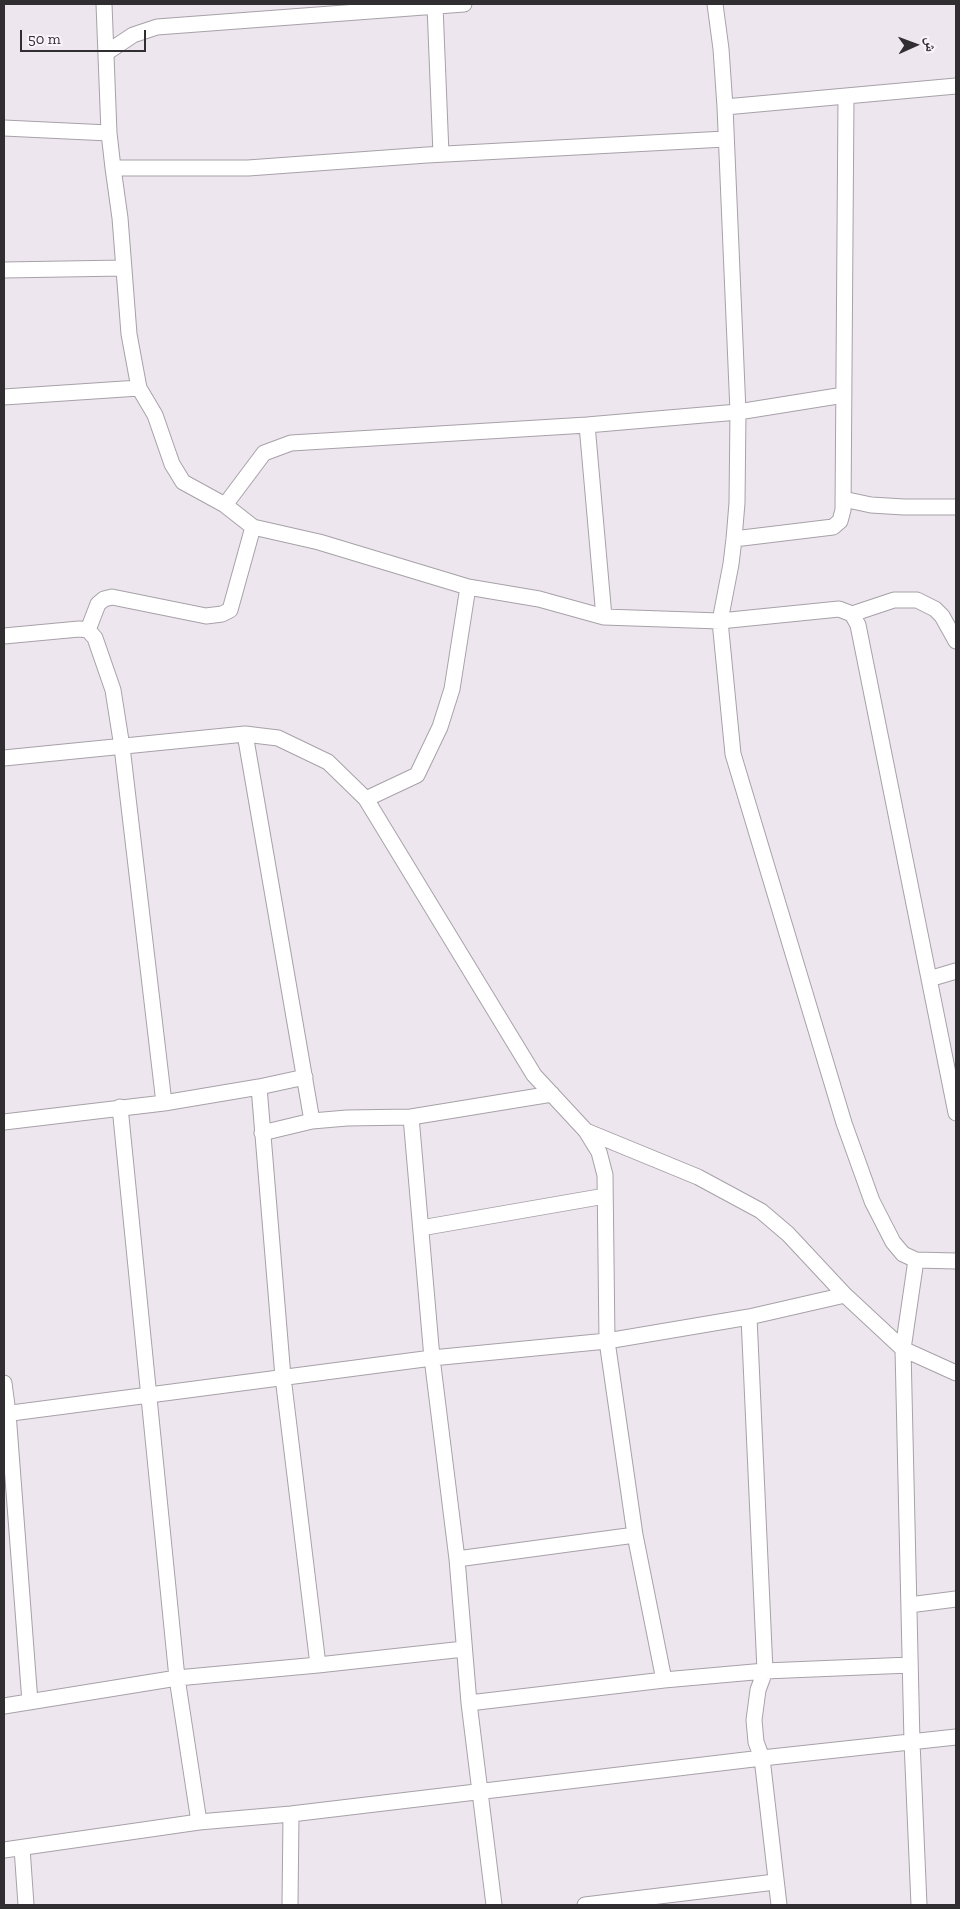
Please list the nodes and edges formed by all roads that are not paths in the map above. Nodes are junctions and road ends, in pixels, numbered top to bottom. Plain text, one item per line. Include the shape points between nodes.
1 (104, 4) edge
2 (464, 4) edge
3 (715, 4) edge
4 (435, 6) junction
5 (106, 54) junction
6 (956, 86) edge
7 (846, 96) junction
8 (724, 107) junction
9 (4, 128) edge
10 (109, 133) junction
11 (725, 139) junction
12 (441, 154) junction
13 (113, 168) junction
14 (124, 268) junction
15 (4, 270) edge
16 (139, 388) junction
17 (844, 395) junction
18 (4, 397) edge
19 (738, 412) junction
20 (587, 425) junction
21 (843, 499) junction
22 (225, 505) junction
23 (956, 507) edge
24 (253, 527) junction
25 (734, 539) junction
26 (468, 587) junction
27 (852, 614) junction
28 (604, 616) junction
29 (720, 621) junction
30 (88, 630) junction
31 (4, 636) edge
32 (956, 641) edge
33 (245, 734) junction
34 (122, 747) junction
35 (4, 758) edge
36 (366, 799) junction
37 (956, 971) edge
38 (929, 979) junction
39 (305, 1077) junction
40 (260, 1087) junction
41 (552, 1094) junction
42 (164, 1103) junction
43 (120, 1107) junction
44 (956, 1113) edge
45 (411, 1117) junction
46 (312, 1120) junction
47 (4, 1122) edge
48 (586, 1131) junction
49 (262, 1133) junction
50 (605, 1196) junction
51 (421, 1228) junction
52 (916, 1260) junction
53 (956, 1261) edge
54 (845, 1296) junction
55 (749, 1317) junction
56 (607, 1341) junction
57 (903, 1349) junction
58 (432, 1358) junction
59 (956, 1373) edge
60 (283, 1377) junction
61 (4, 1383) edge
62 (148, 1395) junction
63 (6, 1414) edge
64 (635, 1535) junction
65 (457, 1559) junction
66 (956, 1598) edge
67 (909, 1605) junction
68 (464, 1649) junction
69 (318, 1665) junction
70 (910, 1665) junction
71 (765, 1671) junction
72 (176, 1678) junction
73 (664, 1680) junction
74 (30, 1702) junction
75 (469, 1703) junction
76 (4, 1706) edge
77 (956, 1737) edge
78 (912, 1742) junction
79 (762, 1758) junction
80 (479, 1790) junction
81 (291, 1814) junction
82 (199, 1822) junction
83 (22, 1848) junction
84 (4, 1850) edge
85 (775, 1882) junction
86 (26, 1905) edge
87 (290, 1905) edge
88 (494, 1905) edge
89 (585, 1905) edge
90 (779, 1905) edge
91 (920, 1905) edge

1 - 5 street
2 - 4 street
3 - 8 street
4 - 5 street via 157,27 133,35
4 - 12 street
5 - 10 street
6 - 7 street
7 - 8 street
7 - 17 street
8 - 11 street
9 - 10 street
10 - 13 street
11 - 12 street
11 - 19 street
12 - 13 street via 248,168
13 - 14 street
14 - 15 street
14 - 16 street via 129,334
16 - 18 street
16 - 22 street via 155,415 172,464 183,482
17 - 19 street
17 - 21 street
19 - 20 street
19 - 25 street
20 - 22 street via 291,443 264,453
20 - 28 street
21 - 23 street via 871,506
21 - 25 street via 840,521 832,527
22 - 24 street
24 - 26 street via 320,542
24 - 30 street via 230,610 206,616 112,597 98,604
25 - 29 street
26 - 28 street via 539,599
26 - 36 street via 452,689 440,727 417,775
27 - 29 street via 839,609
27 - 32 street via 894,600 917,600 942,616
27 - 38 street via 858,625
28 - 29 street
29 - 52 street via 733,754 841,1114 872,1201 898,1248
30 - 31 street
30 - 34 street via 95,638 113,690
33 - 34 street
33 - 36 street via 278,738 328,762
33 - 39 street
34 - 35 street
34 - 42 street
36 - 41 street via 534,1075
37 - 38 street
38 - 44 street
39 - 40 street
39 - 46 street
40 - 42 street
40 - 49 street
41 - 45 street
41 - 48 street
42 - 43 street
43 - 47 street
43 - 62 street
45 - 46 street
45 - 51 street
46 - 49 street
48 - 50 street via 599,1152 605,1175
48 - 54 street via 698,1176 760,1211 788,1234
49 - 60 street
50 - 51 street
50 - 56 street
51 - 58 street
52 - 53 street
52 - 57 street
54 - 55 street
54 - 57 street
55 - 56 street
55 - 71 street
56 - 58 street
56 - 64 street
57 - 59 street
57 - 67 street
58 - 60 street
58 - 65 street
60 - 62 street
60 - 69 street
61 - 63 street
62 - 63 street
62 - 72 street
63 - 74 street
64 - 65 street
64 - 73 street
65 - 68 street
66 - 67 street
67 - 70 street
68 - 69 street
68 - 75 street
69 - 72 street
70 - 71 street
70 - 78 street
71 - 73 street
71 - 79 street via 758,1690 754,1720 756,1742
72 - 74 street
72 - 82 street
73 - 75 street
74 - 76 street
75 - 80 street
77 - 78 street
78 - 79 street
78 - 91 street
79 - 80 street
79 - 85 street
80 - 81 street
80 - 88 street
81 - 82 street
81 - 87 street
82 - 83 street
83 - 84 street
83 - 86 street
85 - 89 street
85 - 90 street

